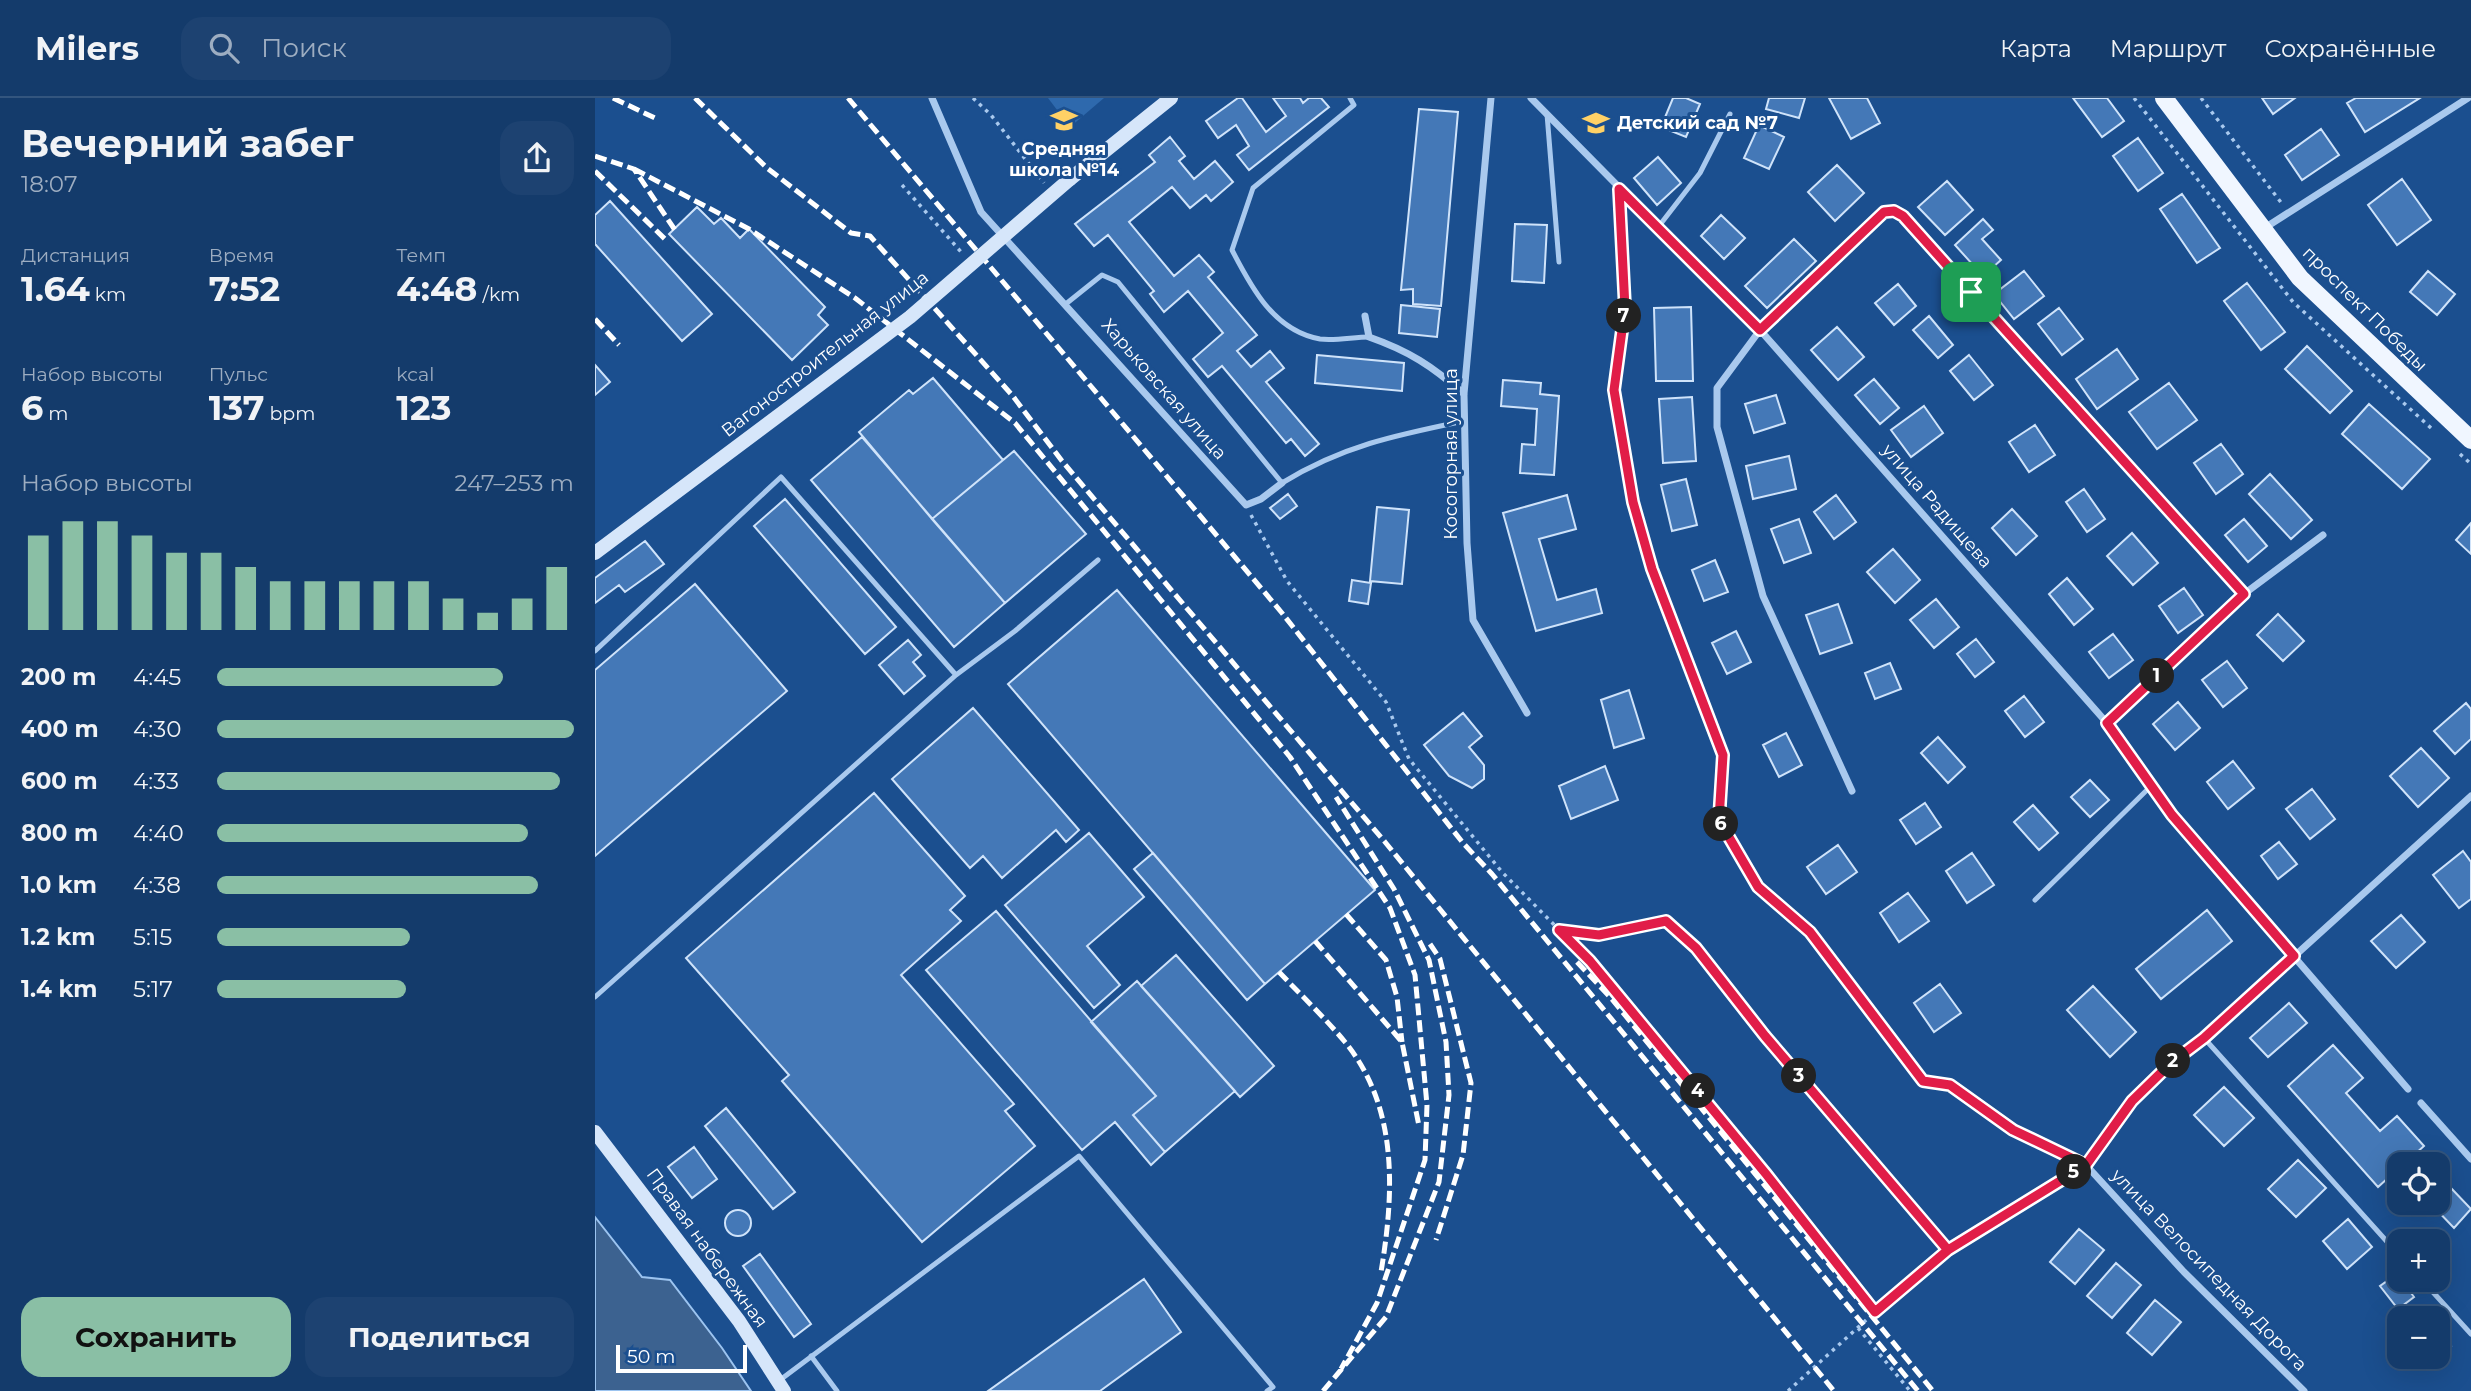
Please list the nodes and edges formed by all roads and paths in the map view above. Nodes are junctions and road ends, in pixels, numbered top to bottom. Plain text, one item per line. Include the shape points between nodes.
1 (932, 98) edge
2 (973, 98) edge
3 (1171, 98) edge
4 (1350, 98) edge
5 (1491, 98) edge
6 (1531, 98) edge
7 (2164, 98) edge
8 (2201, 98) edge
9 (2468, 98) edge
10 (1546, 114) junction
11 (1730, 114) dead end
12 (902, 185) dead end
13 (1619, 189) junction
14 (1052, 193) junction
15 (2288, 211) junction
16 (1659, 226) junction
17 (2263, 230) junction
18 (971, 262) junction
19 (1559, 262) dead end
20 (1067, 303) junction
21 (1365, 316) dead end
22 (1760, 330) junction
23 (1369, 337) junction
24 (1464, 394) junction
25 (1464, 421) junction
26 (2471, 440) edge
27 (1282, 483) junction
28 (1246, 505) junction
29 (2323, 535) dead end
30 (595, 553) edge
31 (1098, 560) dead end
32 (2244, 594) junction
33 (595, 651) edge
34 (956, 675) junction
35 (1527, 713) dead end
36 (2107, 723) junction
37 (2152, 785) junction
38 (1852, 791) dead end
39 (2471, 796) edge
40 (1719, 820) joint
41 (2035, 900) dead end
42 (1559, 930) junction
43 (2294, 956) junction
44 (595, 997) edge
45 (2204, 1038) junction
46 (1950, 1085) joint
47 (2408, 1089) dead end
48 (2421, 1103) dead end
49 (595, 1132) edge
50 (2471, 1159) edge
51 (2086, 1165) junction
52 (2387, 1242) edge
53 (1948, 1250) junction
54 (2433, 1292) edge
55 (1893, 1296) joint
56 (1875, 1312) junction
57 (1858, 1327) junction
58 (2471, 1334) edge
59 (811, 1356) junction
60 (781, 1387) edge
61 (838, 1391) edge
62 (1267, 1391) edge
63 (1788, 1391) edge
64 (1910, 1391) edge
65 (2304, 1391) edge

1 - 20 street, Харьковская улица via 981,212
2 - 14 path
3 - 14 main road, Вагоностроительная улица, bridge
4 - 23 lane via 1354,105 1253,188 1232,250 1256,296 1286,324 1319,339
5 - 24 street, Косогорная улица
6 - 10 street, улица Радищева
7 - 17 main road, проспект Победы
8 - 15 path
9 - 15 street
10 - 13 street, улица Радищева
10 - 19 lane
11 - 16 lane via 1700,173
12 - 18 path
13 - 16 street, улица Радищева
13 - 40 street via 1625,308 1614,390 1633,502 1652,569 1723,755
14 - 18 main road, Вагоностроительная улица, bridge
15 - 17 street
16 - 22 street, улица Радищева
17 - 26 main road, проспект Победы via 2300,278
18 - 30 main road, Вагоностроительная улица, bridge via 910,317
20 - 27 lane via 1101,275 1118,282
20 - 28 street, Харьковская улица
21 - 23 street
22 - 32 street via 1884,212 1894,211
22 - 36 street, улица Радищева
22 - 38 street via 1717,388 1717,427 1763,596
23 - 24 street via 1429,363
24 - 25 street, Косогорная улица
25 - 27 lane via 1374,440 1311,465
25 - 35 street, Косогорная улица via 1473,620
27 - 28 street
28 - 42 path via 1286,581 1386,702 1409,759 1502,872
29 - 32 street
31 - 34 lane
32 - 36 street
33 - 34 lane via 782,477
34 - 44 lane
36 - 37 street, улица Радищева
37 - 41 lane
37 - 43 street, улица Радищева via 2172,815
39 - 43 street
40 - 46 path via 1758,887 1810,932 1923,1081
42 - 53 path via 1599,935 1666,921 1696,948
42 - 56 path via 1590,961 1758,1164
43 - 45 street
43 - 47 street, улица Радищева
45 - 51 street via 2132,1101
45 - 52 lane
46 - 51 street, улица Велосипедная Дорога via 2013,1130
48 - 50 street
49 - 60 main road, Правая набережная via 739,1321
51 - 53 street
51 - 65 street, улица Велосипедная Дорога via 2184,1272
53 - 55 street
54 - 58 lane
55 - 56 path
56 - 57 path
57 - 63 path
57 - 64 path
59 - 60 lane
59 - 61 lane
59 - 62 lane via 1079,1156 1273,1387

